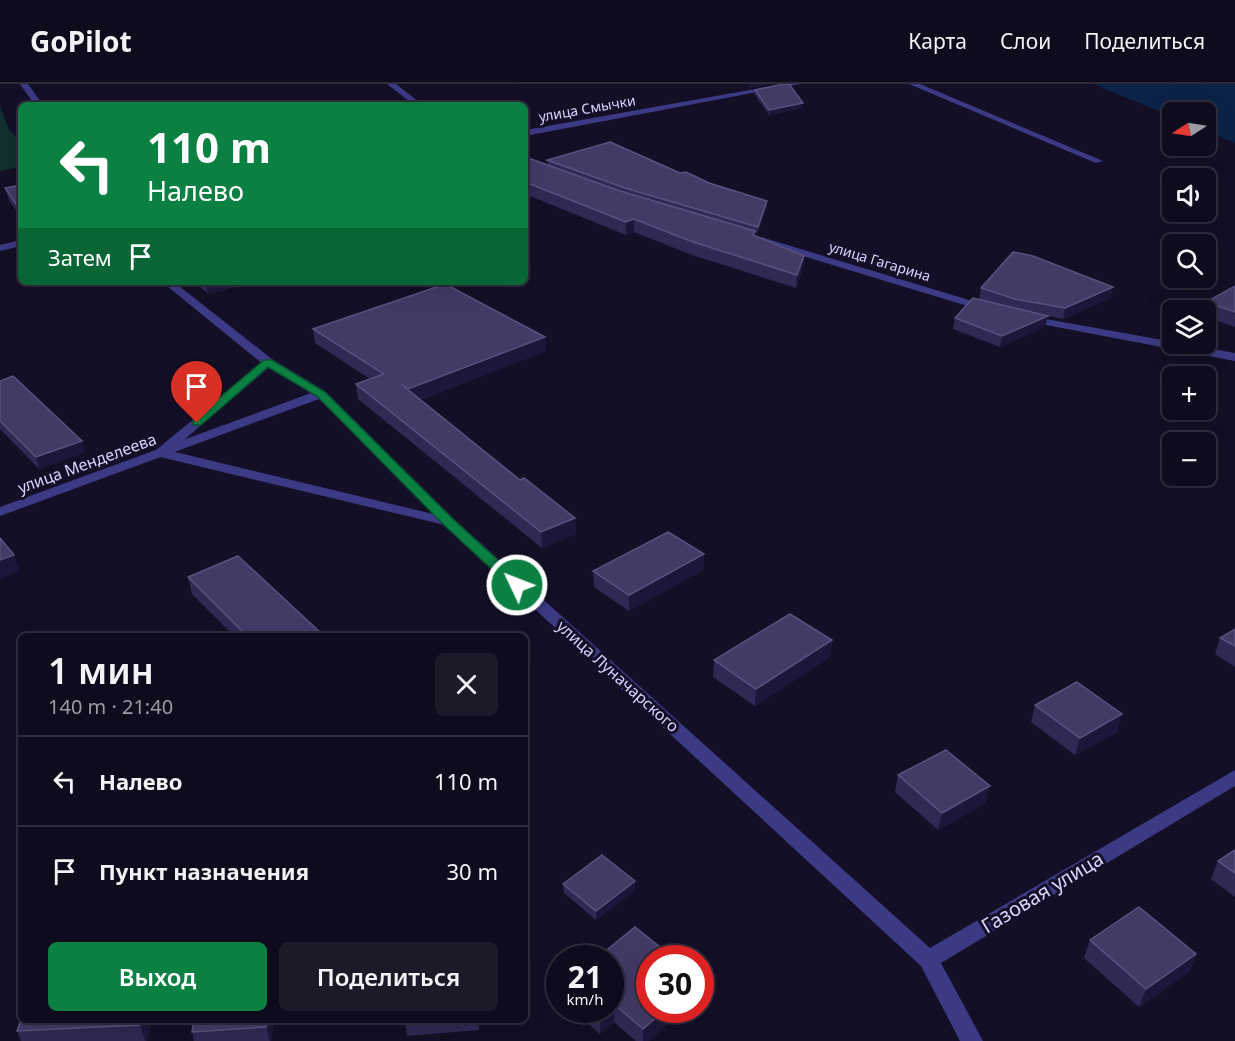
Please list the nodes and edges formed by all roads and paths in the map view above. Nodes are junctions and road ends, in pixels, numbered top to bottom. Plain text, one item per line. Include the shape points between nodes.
1 (24, 84) edge
2 (391, 84) edge
3 (796, 84) edge
4 (913, 84) edge
5 (37, 102) edge
6 (415, 102) edge
7 (528, 132) edge
8 (1099, 161) dead end
9 (747, 236) edge
10 (18, 244) edge
11 (0, 248) edge
12 (171, 285) edge
13 (998, 312) edge
14 (1021, 317) edge
15 (1235, 357) edge
16 (268, 362) junction
17 (321, 394) junction
18 (161, 453) junction
19 (0, 512) edge
20 (449, 522) junction
21 (1235, 777) edge
22 (928, 960) junction
23 (972, 1041) edge

1 - 5 street
2 - 6 street
3 - 7 street, улица Смычки
4 - 8 street
9 - 13 street, улица Гагарина
10 - 11 street
12 - 16 street, улица Луначарского
14 - 15 street
16 - 17 street, улица Луначарского
16 - 18 street
17 - 18 street, улица Менделеева
17 - 20 street, улица Луначарского
18 - 19 street, улица Менделеева
18 - 20 street
20 - 22 street, улица Луначарского
21 - 22 street, Газовая улица
22 - 23 street

